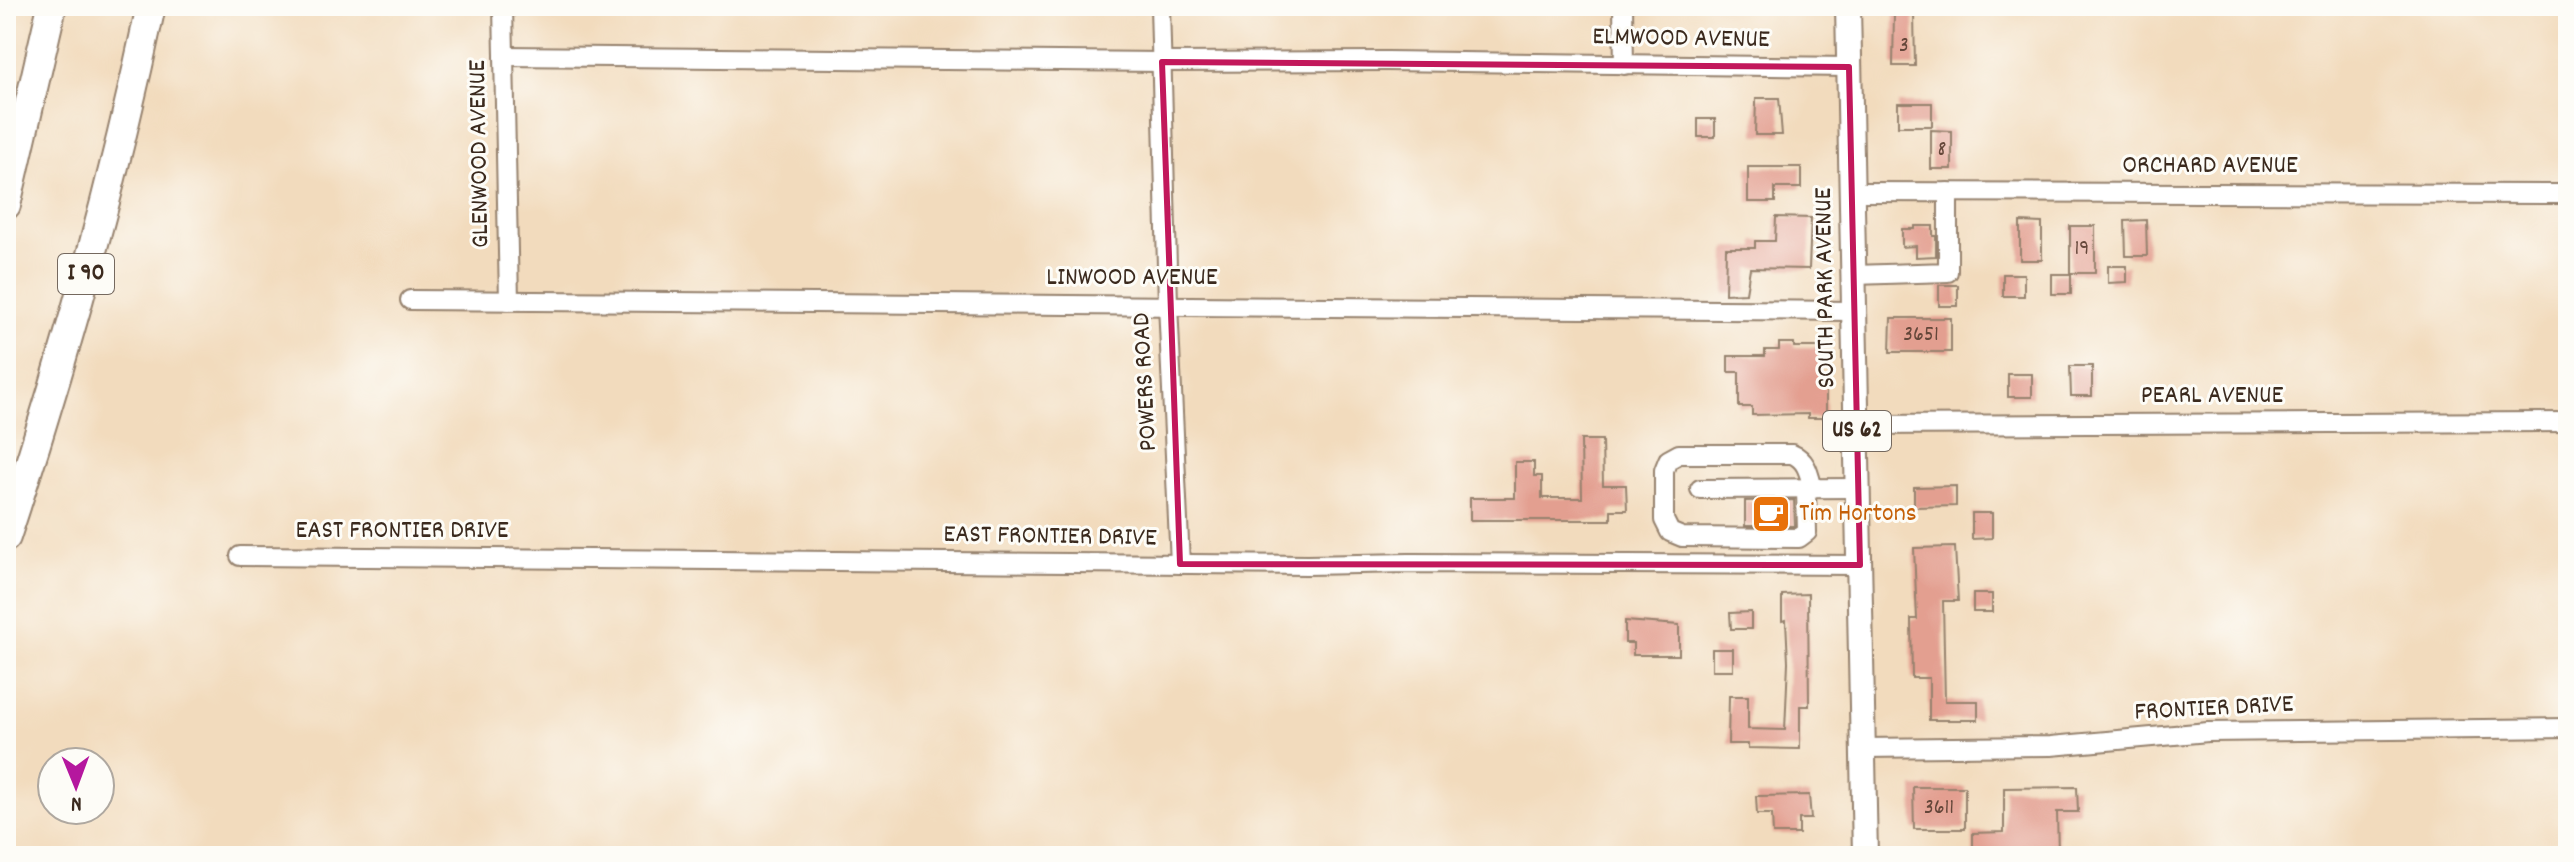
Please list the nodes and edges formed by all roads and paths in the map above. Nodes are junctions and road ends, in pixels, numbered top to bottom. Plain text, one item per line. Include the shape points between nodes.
1 (52, 6) edge
2 (151, 6) edge
3 (503, 6) edge
4 (1160, 6) edge
5 (1623, 6) edge
6 (1848, 6) edge
7 (504, 56) junction
8 (1162, 62) junction
9 (1624, 65) junction
10 (1849, 67) junction
11 (1852, 192) junction
12 (1948, 192) junction
13 (2568, 194) edge
14 (6, 205) edge
15 (1854, 275) junction
16 (410, 300) dead end
17 (509, 301) junction
18 (1168, 304) junction
19 (1854, 311) junction
20 (2568, 422) edge
21 (1857, 425) junction
22 (1858, 488) junction
23 (1700, 489) dead end
24 (1810, 489) junction
25 (6, 537) edge
26 (240, 556) dead end
27 (1180, 564) junction
28 (1860, 565) junction
29 (2568, 728) edge
30 (1863, 748) junction
31 (1865, 856) edge

1 - 14 highway
2 - 25 highway, I 90 via 125,131 57,381
3 - 7 street, GLENWOOD AVENUE
4 - 8 street, POWERS ROAD
5 - 9 street
6 - 10 main road, SOUTH PARK AVENUE / US 62
7 - 8 street, ELMWOOD AVENUE
7 - 17 street, GLENWOOD AVENUE
8 - 9 street, ELMWOOD AVENUE
8 - 18 street, POWERS ROAD
9 - 10 street, ELMWOOD AVENUE
10 - 11 main road, SOUTH PARK AVENUE / US 62
11 - 12 street, ORCHARD AVENUE
11 - 15 main road, SOUTH PARK AVENUE / US 62
12 - 13 street, ORCHARD AVENUE
12 - 15 street via 1948,272
15 - 19 main road, SOUTH PARK AVENUE / US 62
16 - 17 street, LINWOOD AVENUE
17 - 18 street, LINWOOD AVENUE
18 - 19 street, LINWOOD AVENUE
18 - 27 street, POWERS ROAD
19 - 21 main road, SOUTH PARK AVENUE / US 62
20 - 21 street, PEARL AVENUE
21 - 22 main road, SOUTH PARK AVENUE / US 62
22 - 24 street
22 - 28 main road, SOUTH PARK AVENUE / US 62
23 - 24 street
24 - 24 street via 1808,469 1792,454 1679,454 1664,470 1664,520 1670,532 1682,537 1799,538 1807,532
26 - 27 street, EAST FRONTIER DRIVE
27 - 28 street, EAST FRONTIER DRIVE
28 - 30 main road, SOUTH PARK AVENUE / US 62
29 - 30 street, FRONTIER DRIVE via 2208,732 2051,746
30 - 31 main road, SOUTH PARK AVENUE / US 62

